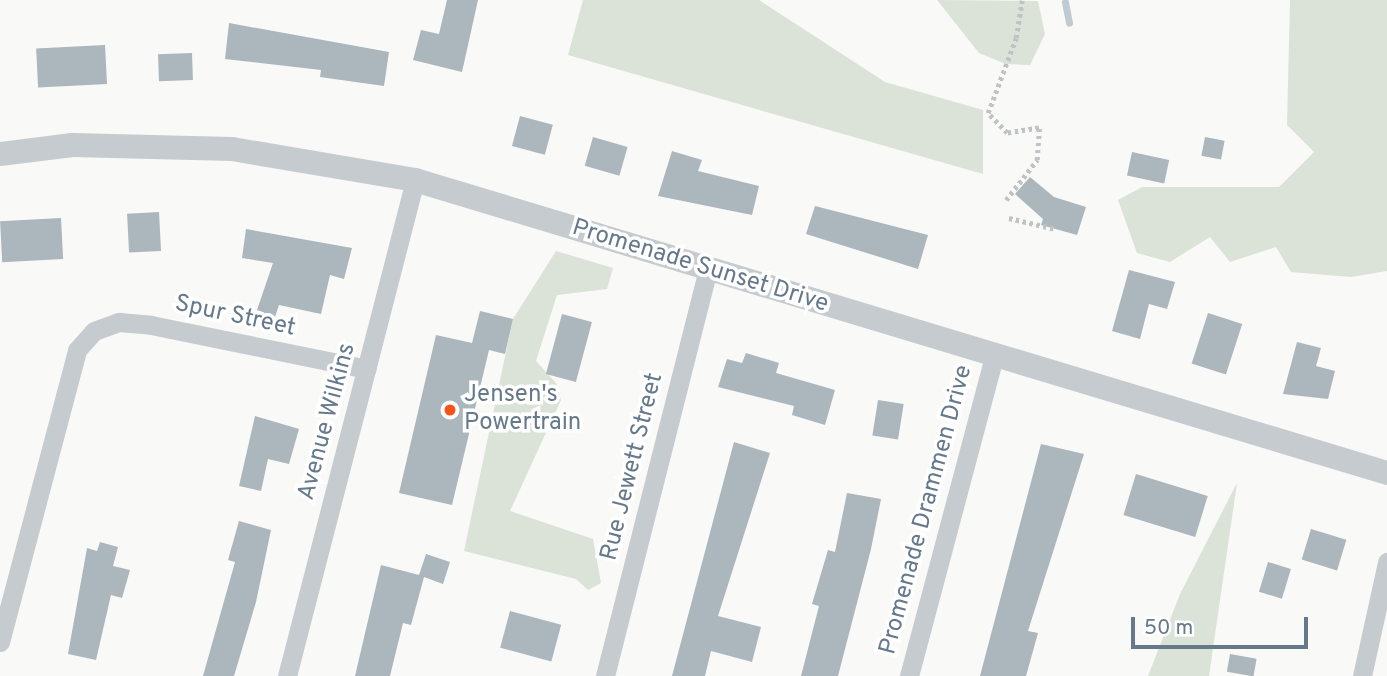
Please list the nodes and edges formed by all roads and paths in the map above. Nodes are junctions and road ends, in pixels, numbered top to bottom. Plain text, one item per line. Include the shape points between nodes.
1 (1022, 0) edge
2 (0, 155) edge
3 (415, 180) junction
4 (1006, 200) dead end
5 (1009, 218) dead end
6 (1056, 229) dead end
7 (708, 270) junction
8 (993, 357) junction
9 (367, 369) junction
10 (1387, 473) edge
11 (1387, 562) edge
12 (0, 642) edge
13 (287, 676) edge
14 (605, 676) edge
15 (909, 676) edge
16 (1362, 676) edge

1 - 4 path via 1016,38 988,113 1007,133 1039,128 1037,160
2 - 3 street, Promenade Sunset Drive via 72,145 232,149
3 - 7 street, Promenade Sunset Drive
3 - 9 street, Avenue Wilkins
5 - 6 path
7 - 8 street, Promenade Sunset Drive
7 - 14 street, Rue Jewett Street
8 - 10 street, Promenade Sunset Drive
8 - 15 street, Promenade Drammen Drive
9 - 12 street, Spur Street via 152,325 120,322 94,331 73,362
9 - 13 street, Avenue Wilkins
11 - 16 street

